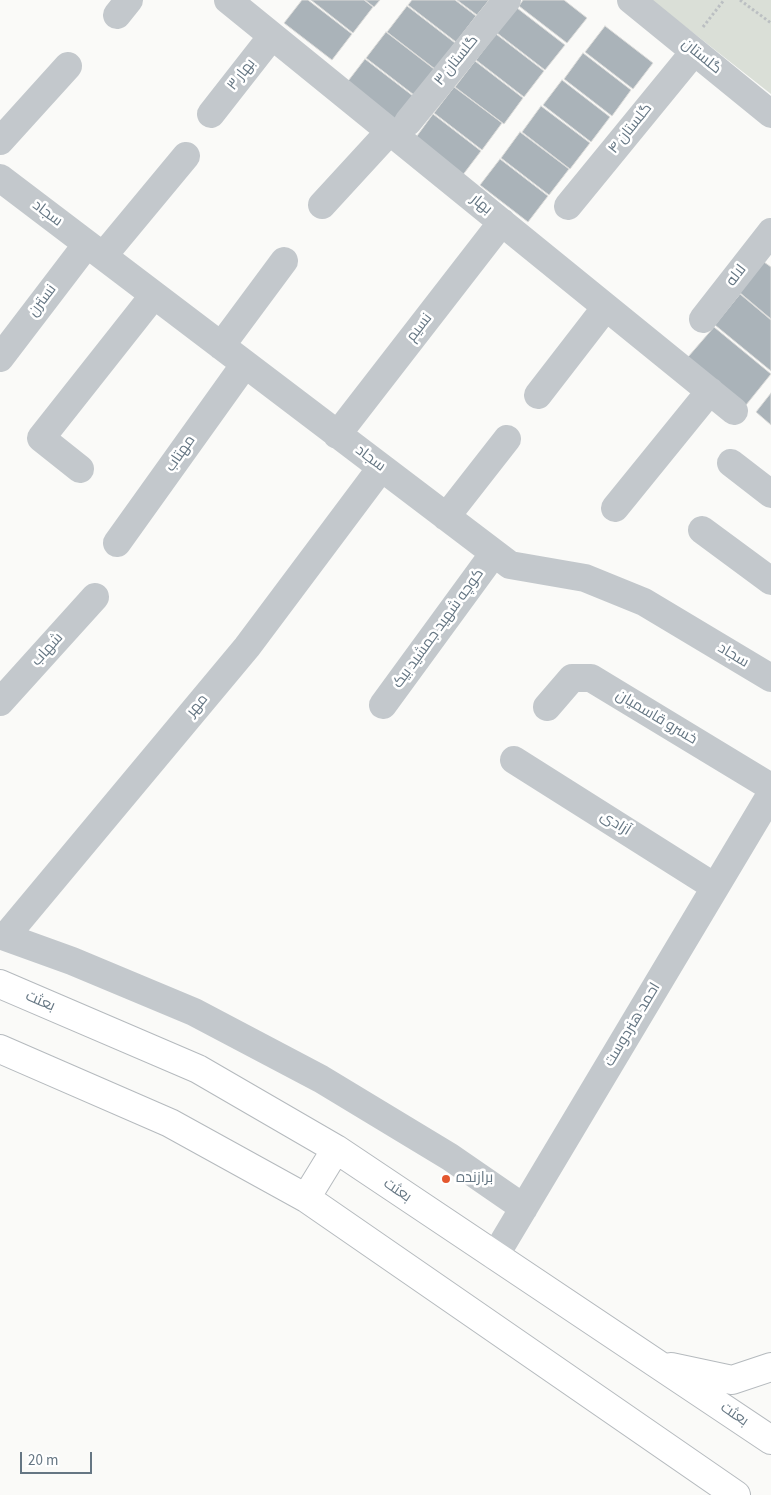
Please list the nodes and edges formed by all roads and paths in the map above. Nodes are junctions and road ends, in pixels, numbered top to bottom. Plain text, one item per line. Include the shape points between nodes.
1 (228, 0) edge
2 (507, 0) edge
3 (631, 0) edge
4 (724, 0) edge
5 (740, 0) edge
6 (771, 23) edge
7 (272, 36) junction
8 (698, 40) junction
9 (68, 66) dead end
10 (211, 114) dead end
11 (771, 114) edge
12 (399, 127) junction
13 (0, 140) edge
14 (186, 156) dead end
15 (0, 178) edge
16 (322, 206) dead end
17 (568, 206) dead end
18 (502, 222) junction
19 (771, 232) edge
20 (95, 250) junction
21 (284, 261) dead end
22 (154, 295) junction
23 (606, 307) junction
24 (703, 319) dead end
25 (221, 346) junction
26 (0, 358) edge
27 (245, 364) junction
28 (710, 391) junction
29 (538, 395) dead end
30 (734, 411) dead end
31 (338, 434) junction
32 (507, 440) dead end
33 (731, 463) dead end
34 (80, 468) dead end
35 (382, 468) junction
36 (771, 494) edge
37 (615, 508) dead end
38 (446, 517) junction
39 (702, 530) dead end
40 (117, 544) dead end
41 (494, 553) junction
42 (771, 581) edge
43 (95, 597) dead end
44 (771, 678) edge
45 (0, 702) edge
46 (383, 704) dead end
47 (547, 707) dead end
48 (514, 760) dead end
49 (771, 787) edge
50 (771, 794) edge
51 (715, 887) junction
52 (2, 936) edge
53 (0, 984) edge
54 (0, 1049) edge
55 (336, 1149) junction
56 (306, 1198) junction
57 (524, 1208) junction
58 (495, 1256) junction
59 (657, 1364) junction
60 (771, 1367) edge
61 (771, 1440) edge
62 (736, 1495) edge

1 - 7 street, بهار
2 - 12 street, گلستان ۳
3 - 8 street, گلستان
4 - 8 path
5 - 6 path
7 - 10 street, بهار ۳
7 - 12 street, بهار
8 - 11 street, گلستان
8 - 17 street, گلستان ۴
9 - 13 street
12 - 16 street, گلستان ۳
12 - 18 street, بهار
14 - 20 street, نسترن
15 - 20 street, سجاد
18 - 23 street, بهار
18 - 31 street, نسیم
19 - 24 street, لاله
20 - 22 street, سجاد
20 - 26 street, نسترن
21 - 25 street
22 - 25 street, سجاد
22 - 34 street via 41,438
23 - 28 street, بهار
23 - 29 street
25 - 27 street, سجاد
27 - 31 street, سجاد
27 - 40 street, مهتاب
28 - 30 street, بهار
28 - 37 street
31 - 35 street, سجاد
32 - 38 street
33 - 36 street
35 - 38 street, سجاد
35 - 52 street, مهر via 247,648
38 - 41 street, سجاد
39 - 42 street
41 - 44 street, سجاد via 510,565 585,578 644,602
41 - 46 street, کوچه شهید جمشید بیک
43 - 45 street, شهاب
47 - 49 street, خسرو قاسمیان via 572,678 592,678
48 - 51 street, آزادی
50 - 51 street, احمد هنردوست
51 - 57 street, احمد هنردوست
52 - 57 street via 72,961 194,1012 321,1079 450,1156
53 - 55 main road, بعثت via 198,1069
54 - 56 main road via 170,1123
55 - 56 main road
55 - 58 main road, بعثت
56 - 62 main road
57 - 58 street, احمد هنردوست
58 - 59 main road, بعثت
59 - 60 main road via 732,1380
59 - 61 main road, بعثت

